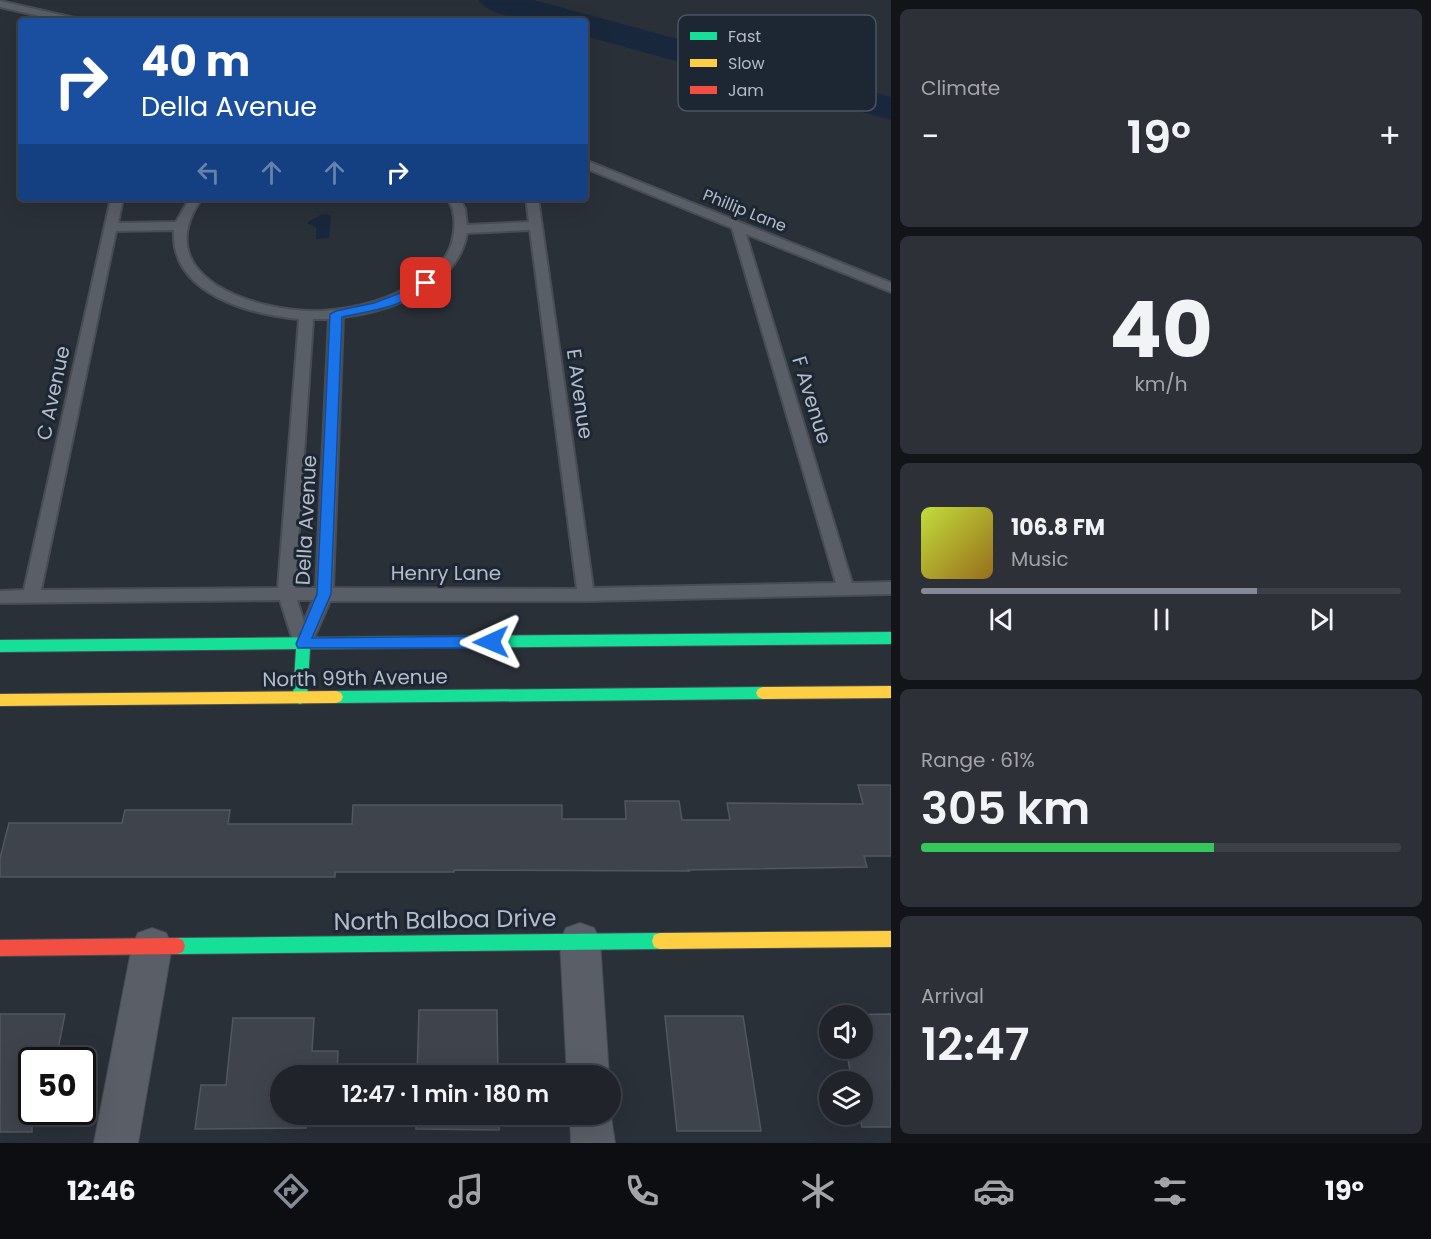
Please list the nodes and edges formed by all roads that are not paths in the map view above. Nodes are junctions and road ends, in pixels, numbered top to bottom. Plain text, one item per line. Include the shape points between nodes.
1 (0, 4) edge
2 (62, 18) edge
3 (588, 165) edge
4 (116, 201) edge
5 (194, 201) edge
6 (455, 201) edge
7 (532, 201) edge
8 (737, 224) junction
9 (181, 226) junction
10 (536, 226) junction
11 (110, 227) junction
12 (463, 229) junction
13 (891, 288) edge
14 (336, 314) junction
15 (306, 315) junction
16 (891, 588) edge
17 (846, 589) junction
18 (285, 594) junction
19 (324, 594) junction
20 (586, 595) junction
21 (0, 597) edge
22 (31, 597) junction
23 (891, 638) edge
24 (303, 644) junction
25 (0, 646) edge
26 (891, 692) edge
27 (300, 698) junction
28 (0, 700) edge
29 (891, 939) edge
30 (580, 941) junction
31 (152, 946) junction
32 (0, 948) edge
33 (587, 1065) edge
34 (592, 1125) edge
35 (116, 1143) edge
36 (593, 1143) edge

1 - 2 lane
3 - 8 lane, Phillip Lane
4 - 11 lane, C Avenue
5 - 9 lane
6 - 12 lane
7 - 10 lane, E Avenue
8 - 13 lane, Phillip Lane
8 - 17 lane, F Avenue
9 - 11 lane
9 - 15 lane via 180,244 186,261 199,278 218,292 271,311
10 - 12 lane
10 - 20 lane, E Avenue
11 - 22 lane, C Avenue
12 - 14 lane via 456,252 439,274 412,292 376,306
14 - 15 lane
14 - 19 lane, Della Avenue
15 - 18 lane, Della Avenue
16 - 17 lane, Henry Lane
17 - 20 lane, Henry Lane
18 - 19 lane, Henry Lane
18 - 22 lane, Henry Lane
18 - 24 lane, Della Avenue
19 - 20 lane, Henry Lane
19 - 24 lane, Della Avenue
21 - 22 lane, Henry Lane
23 - 24 main road, North 99th Avenue
24 - 25 main road, North 99th Avenue
24 - 27 main road
26 - 27 main road, North 99th Avenue
27 - 28 main road, North 99th Avenue
29 - 30 main road, North Balboa Drive
30 - 31 main road, North Balboa Drive
30 - 33 street
31 - 32 main road, North Balboa Drive
31 - 35 street
34 - 36 street

